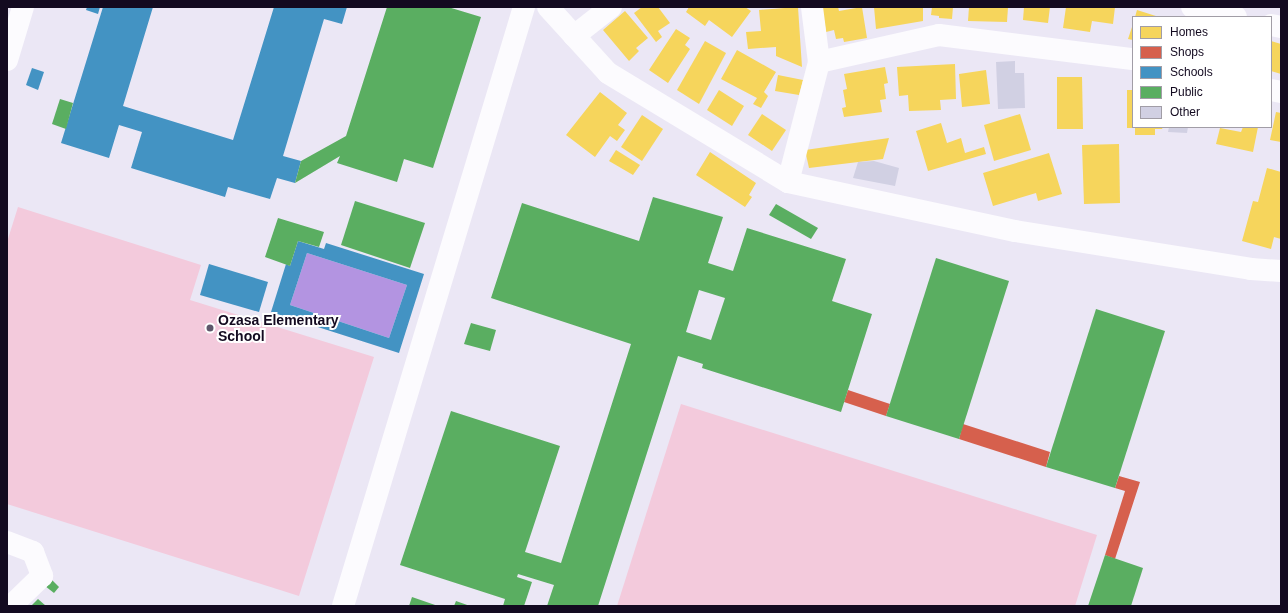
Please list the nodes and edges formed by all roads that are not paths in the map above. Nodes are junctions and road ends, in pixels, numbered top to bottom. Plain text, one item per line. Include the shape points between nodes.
1 (23, 7) edge
2 (524, 7) edge
3 (548, 7) edge
4 (611, 7) edge
5 (812, 7) edge
6 (1192, 7) edge
7 (1232, 16) edge
8 (574, 36) junction
9 (1132, 59) edge
10 (7, 60) edge
11 (819, 62) junction
12 (788, 182) junction
13 (1281, 270) edge
14 (7, 542) edge
15 (11, 606) edge
16 (343, 606) edge

1 - 10 street
2 - 16 street
3 - 8 street
4 - 8 street
5 - 11 street
6 - 7 street
8 - 12 street via 608,73
9 - 11 street via 939,35
11 - 12 street
12 - 13 street via 1015,231 1251,269
14 - 15 street via 33,552 42,576

